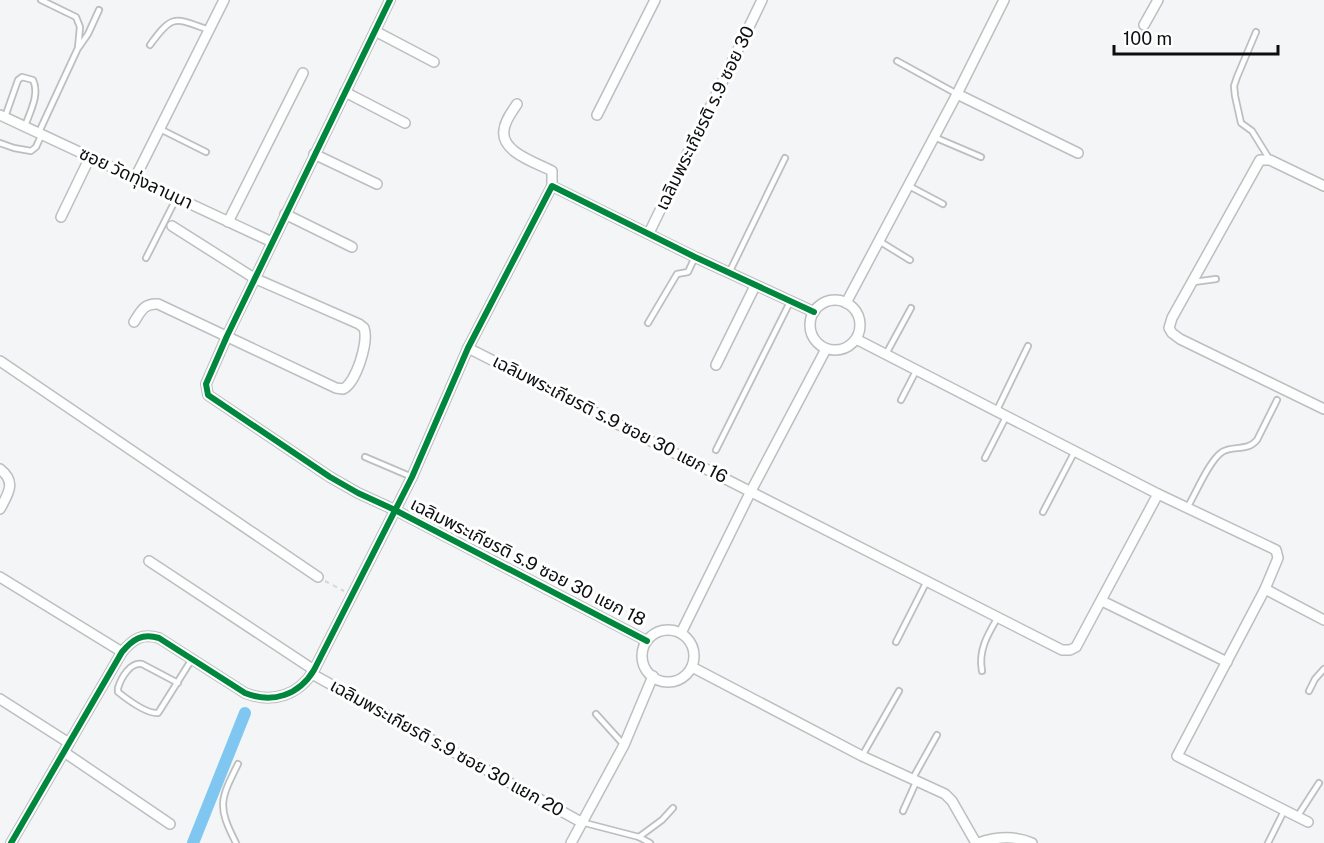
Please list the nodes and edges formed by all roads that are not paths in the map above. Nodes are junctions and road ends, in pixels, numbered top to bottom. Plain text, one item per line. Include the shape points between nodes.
1 (41, 0) edge
2 (224, 0) edge
3 (390, 0) edge
4 (655, 0) edge
5 (762, 0) edge
6 (1004, 0) edge
7 (1158, 0) edge
8 (99, 10) dead end
9 (1144, 25) dead end
10 (209, 30) junction
11 (375, 31) junction
12 (1256, 32) dead end
13 (150, 45) dead end
14 (78, 48) junction
15 (897, 61) dead end
16 (434, 62) dead end
17 (303, 73) dead end
18 (345, 92) junction
19 (957, 94) junction
20 (517, 104) dead end
21 (597, 115) dead end
22 (3, 116) edge
23 (405, 123) dead end
24 (25, 126) junction
25 (159, 129) junction
26 (41, 133) junction
27 (934, 137) junction
28 (0, 142) edge
29 (206, 152) dead end
30 (1078, 153) dead end
31 (314, 154) junction
32 (90, 157) junction
33 (981, 157) dead end
34 (785, 158) dead end
35 (1270, 160) junction
36 (135, 178) junction
37 (377, 184) dead end
38 (552, 186) junction
39 (909, 186) junction
40 (1324, 186) edge
41 (177, 197) junction
42 (943, 204) dead end
43 (285, 214) junction
44 (61, 217) dead end
45 (228, 222) junction
46 (172, 226) dead end
47 (649, 233) junction
48 (879, 241) junction
49 (272, 242) junction
50 (352, 247) dead end
51 (695, 257) junction
52 (146, 258) dead end
53 (910, 260) dead end
54 (729, 273) junction
55 (254, 278) junction
56 (1216, 279) dead end
57 (1191, 283) junction
58 (755, 286) junction
59 (790, 302) junction
60 (846, 303) junction
61 (911, 308) dead end
62 (814, 312) junction
63 (134, 322) dead end
64 (648, 323) dead end
65 (227, 336) junction
66 (856, 339) junction
67 (1028, 346) dead end
68 (468, 348) junction
69 (826, 349) junction
70 (886, 354) junction
71 (0, 361) edge
72 (716, 365) dead end
73 (916, 371) junction
74 (901, 400) dead end
75 (1277, 400) dead end
76 (1324, 409) edge
77 (996, 412) junction
78 (1006, 417) junction
79 (716, 450) dead end
80 (1075, 451) junction
81 (365, 457) dead end
82 (986, 458) dead end
83 (0, 469) edge
84 (412, 477) junction
85 (751, 491) junction
86 (1158, 494) junction
87 (1187, 508) junction
88 (0, 509) edge
89 (395, 510) junction
90 (1043, 512) dead end
91 (149, 561) dead end
92 (0, 577) edge
93 (318, 577) road end
94 (927, 581) junction
95 (1265, 589) junction
96 (1102, 601) junction
97 (998, 616) junction
98 (1324, 620) edge
99 (681, 633) junction
100 (647, 641) junction
101 (896, 642) dead end
102 (122, 652) junction
103 (192, 659) junction
104 (1227, 662) junction
105 (692, 667) junction
106 (1324, 669) edge
107 (982, 671) dead end
108 (313, 672) junction
109 (653, 676) junction
110 (178, 683) junction
111 (899, 691) dead end
112 (1309, 691) dead end
113 (0, 699) edge
114 (596, 714) dead end
115 (937, 735) dead end
116 (69, 743) junction
117 (624, 745) junction
118 (64, 752) junction
119 (862, 756) junction
120 (238, 764) dead end
121 (915, 779) junction
122 (1319, 783) dead end
123 (674, 808) dead end
124 (903, 811) dead end
125 (1284, 811) junction
126 (1297, 817) junction
127 (581, 822) junction
128 (1308, 822) dead end
129 (170, 824) dead end
130 (639, 837) junction
131 (11, 843) edge
132 (237, 843) edge
133 (571, 843) edge
134 (650, 843) edge
135 (977, 843) edge
136 (1032, 843) edge
137 (1268, 843) edge

1 - 14 lane via 76,17 80,27
2 - 10 street
3 - 11 street, เฉลิมพระเกียรติ ร.9 ซอย 30 แยก 18
4 - 21 street
5 - 47 street, เฉลิมพระเกียรติ ร.9 ซอย 30
6 - 19 street
7 - 9 street
8 - 14 lane
10 - 13 lane via 174,20 163,27
10 - 25 street
11 - 16 street
11 - 18 street, เฉลิมพระเกียรติ ร.9 ซอย 30 แยก 18
12 - 35 lane via 1237,76 1235,96 1241,123 1252,131
14 - 26 lane
15 - 19 lane
17 - 45 street
18 - 23 street
18 - 31 street, เฉลิมพระเกียรติ ร.9 ซอย 30 แยก 18
19 - 27 street
19 - 30 street
20 - 38 street via 503,130 504,139 522,156 552,171
22 - 24 street, ซอย วัดทุ่งลานนา
22 - 24 lane via 18,80 33,80 36,94
24 - 26 street, ซอย วัดทุ่งลานนา
25 - 29 lane
25 - 36 street
26 - 28 lane via 31,151
26 - 32 street, ซอย วัดทุ่งลานนา
27 - 33 lane
27 - 39 street
31 - 37 street
31 - 43 street, เฉลิมพระเกียรติ ร.9 ซอย 30 แยก 18
32 - 36 street, ซอย วัดทุ่งลานนา
32 - 44 street
34 - 54 lane
35 - 40 street
35 - 57 street via 1258,162
36 - 41 street, ซอย วัดทุ่งลานนา
38 - 47 street
38 - 68 street
39 - 42 lane
39 - 48 street
41 - 45 street, ซอย วัดทุ่งลานนา
41 - 52 lane
43 - 49 street, เฉลิมพระเกียรติ ร.9 ซอย 30 แยก 18
43 - 50 street
45 - 49 street, ซอย วัดทุ่งลานนา
46 - 55 street
47 - 51 street, เฉลิมพระเกียรติ ร.9 ซอย 30
48 - 53 lane
48 - 60 street
49 - 55 street, เฉลิมพระเกียรติ ร.9 ซอย 30 แยก 18
51 - 54 street, เฉลิมพระเกียรติ ร.9 ซอย 30
51 - 64 lane via 688,272 676,274
54 - 58 street, เฉลิมพระเกียรติ ร.9 ซอย 30
55 - 65 street, เฉลิมพระเกียรติ ร.9 ซอย 30 แยก 18
55 - 65 street via 364,328 366,342 353,381 343,389 336,388
56 - 57 lane
57 - 76 street via 1172,318 1172,333
58 - 59 street, เฉลิมพระเกียรติ ร.9 ซอย 30
58 - 72 street
59 - 62 street, เฉลิมพระเกียรติ ร.9 ซอย 30
59 - 79 lane
60 - 62 street via 828,301
60 - 66 street via 860,323
61 - 70 lane
62 - 69 street via 812,334
63 - 65 street via 147,304 158,304
65 - 89 street, เฉลิมพระเกียรติ ร.9 ซอย 30 แยก 18 via 206,384 208,395 330,477
66 - 69 street via 843,349
66 - 70 street
67 - 77 lane
68 - 84 street
68 - 85 street, เฉลิมพระเกียรติ ร.9 ซอย 30 แยก 16
69 - 85 street
70 - 73 street
71 - 93 street
73 - 74 lane
73 - 77 street
75 - 87 lane via 1257,441 1245,448 1224,451 1216,458
77 - 78 street
78 - 80 street
78 - 82 lane
80 - 86 street
80 - 90 lane
81 - 84 lane
83 - 88 street via 10,483
84 - 89 street
85 - 94 street, เฉลิมพระเกียรติ ร.9 ซอย 30 แยก 16
85 - 99 street
86 - 87 street
86 - 96 street
87 - 95 street via 1275,550 1278,558
89 - 100 street, เฉลิมพระเกียรติ ร.9 ซอย 30 แยก 18
89 - 108 street
91 - 108 street, เฉลิมพระเกียรติ ร.9 ซอย 30 แยก 20
92 - 102 street
94 - 97 street, เฉลิมพระเกียรติ ร.9 ซอย 30 แยก 16
94 - 101 lane
95 - 98 street
95 - 104 street
96 - 97 street, เฉลิมพระเกียรติ ร.9 ซอย 30 แยก 16 via 1076,647 1070,650 1062,650
96 - 104 street
97 - 107 lane via 983,646
99 - 100 street via 667,630
99 - 105 street via 692,644
100 - 109 street via 643,658
102 - 103 street via 134,639 150,636
102 - 116 street
103 - 108 street via 255,697 297,690
103 - 110 lane
104 - 125 street via 1177,756
105 - 109 street via 673,681
105 - 119 street
106 - 112 lane
108 - 127 street, เฉลิมพระเกียรติ ร.9 ซอย 30 แยก 20
109 - 117 street
110 - 110 lane via 136,663 118,692 154,714
111 - 119 lane
113 - 116 street
114 - 117 lane
115 - 121 lane
116 - 118 street
117 - 127 street
118 - 129 street
118 - 131 street
119 - 121 street
120 - 132 lane via 224,791 222,806
121 - 124 lane
121 - 135 street via 952,801
122 - 126 lane
123 - 130 lane
125 - 126 street
125 - 137 lane
126 - 128 street
127 - 130 lane
127 - 133 street
130 - 134 lane
135 - 136 street via 1002,837

